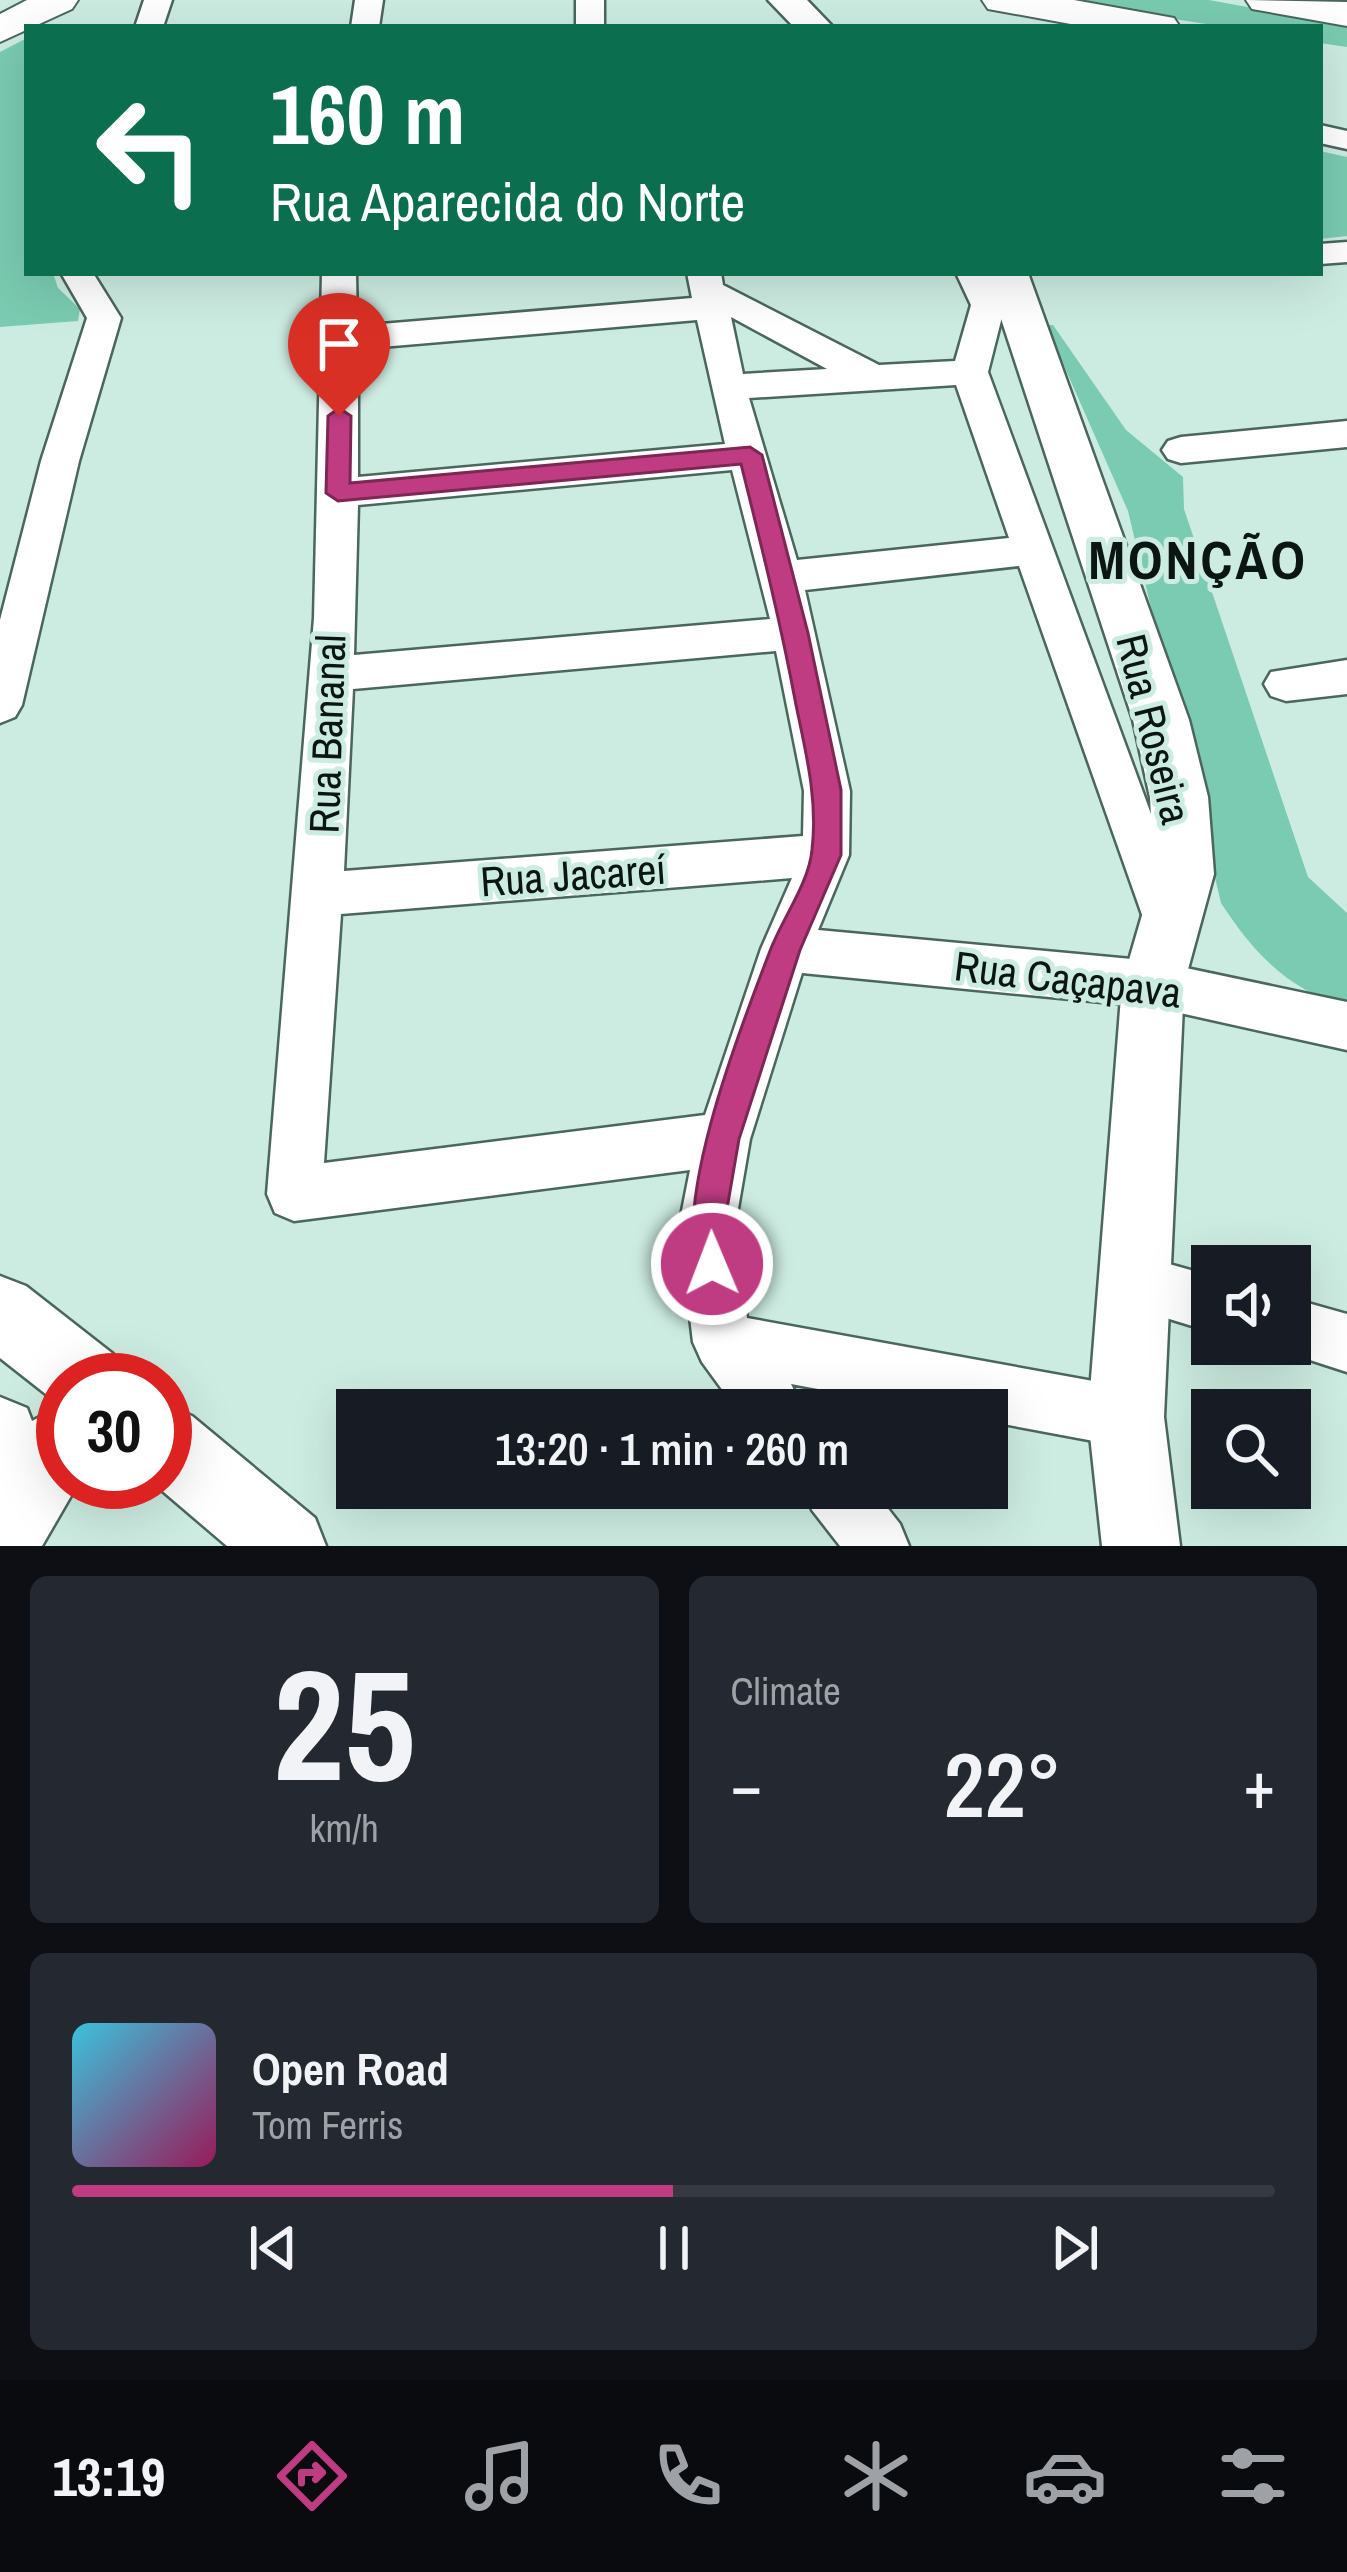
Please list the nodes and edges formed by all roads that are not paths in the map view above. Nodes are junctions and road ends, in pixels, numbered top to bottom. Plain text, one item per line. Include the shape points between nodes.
1 (58, 0) edge
2 (786, 0) edge
3 (1002, 0) edge
4 (1266, 0) edge
5 (1347, 14) edge
6 (812, 24) edge
7 (1142, 24) edge
8 (0, 30) edge
9 (78, 276) edge
10 (339, 276) edge
11 (974, 276) edge
12 (1008, 276) edge
13 (708, 291) edge
14 (341, 339) junction
15 (970, 372) junction
16 (868, 375) junction
17 (728, 387) junction
18 (1347, 434) edge
19 (1181, 450) dead end
20 (750, 455) junction
21 (338, 493) junction
22 (20, 549) edge
23 (1033, 550) junction
24 (782, 577) junction
25 (795, 633) junction
26 (329, 674) junction
27 (1347, 677) edge
28 (1286, 684) dead end
29 (0, 705) edge
30 (826, 855) junction
31 (320, 894) junction
32 (785, 950) junction
33 (1161, 956) junction
34 (1347, 1026) edge
35 (723, 1139) junction
36 (1137, 1283) junction
37 (1191, 1298) edge
38 (0, 1312) edge
39 (1311, 1333) edge
40 (722, 1342) junction
41 (1347, 1343) edge
42 (53, 1353) edge
43 (758, 1389) edge
44 (1126, 1417) junction
45 (0, 1435) edge
46 (192, 1466) edge
47 (36, 1480) edge
48 (850, 1509) edge
49 (1, 1541) edge
50 (287, 1546) edge
51 (878, 1546) edge
52 (1141, 1546) edge

1 - 8 main road
2 - 6 street
3 - 7 main road
4 - 5 main road
9 - 22 street via 104,318
10 - 14 street, Rua Bananal
11 - 15 street via 988,305
12 - 33 street, Rua Roseira via 1161,720 1179,797 1184,874
13 - 14 street
13 - 16 street
13 - 17 street
14 - 21 street, Rua Bananal
15 - 16 street
15 - 23 street
16 - 17 street
17 - 20 street
18 - 19 street
20 - 21 street
20 - 24 street
21 - 26 street, Rua Bananal
22 - 29 street
23 - 24 street
23 - 33 street
24 - 25 street
25 - 26 street
25 - 30 street via 827,790
26 - 31 street, Rua Bananal
27 - 28 street
30 - 31 street, Rua Jacareí
30 - 32 street
31 - 35 street, Rua Bananal via 294,1194
32 - 33 street, Rua Caçapava
32 - 35 street
33 - 34 street, Rua Caçapava
33 - 36 street, Rua Roseira
35 - 40 street via 707,1226
36 - 37 street
36 - 44 street, Rua Roseira
38 - 42 street
39 - 41 street
40 - 43 street
40 - 44 street
44 - 52 street, Rua Roseira
45 - 49 street
46 - 50 street
47 - 49 street
48 - 51 street

